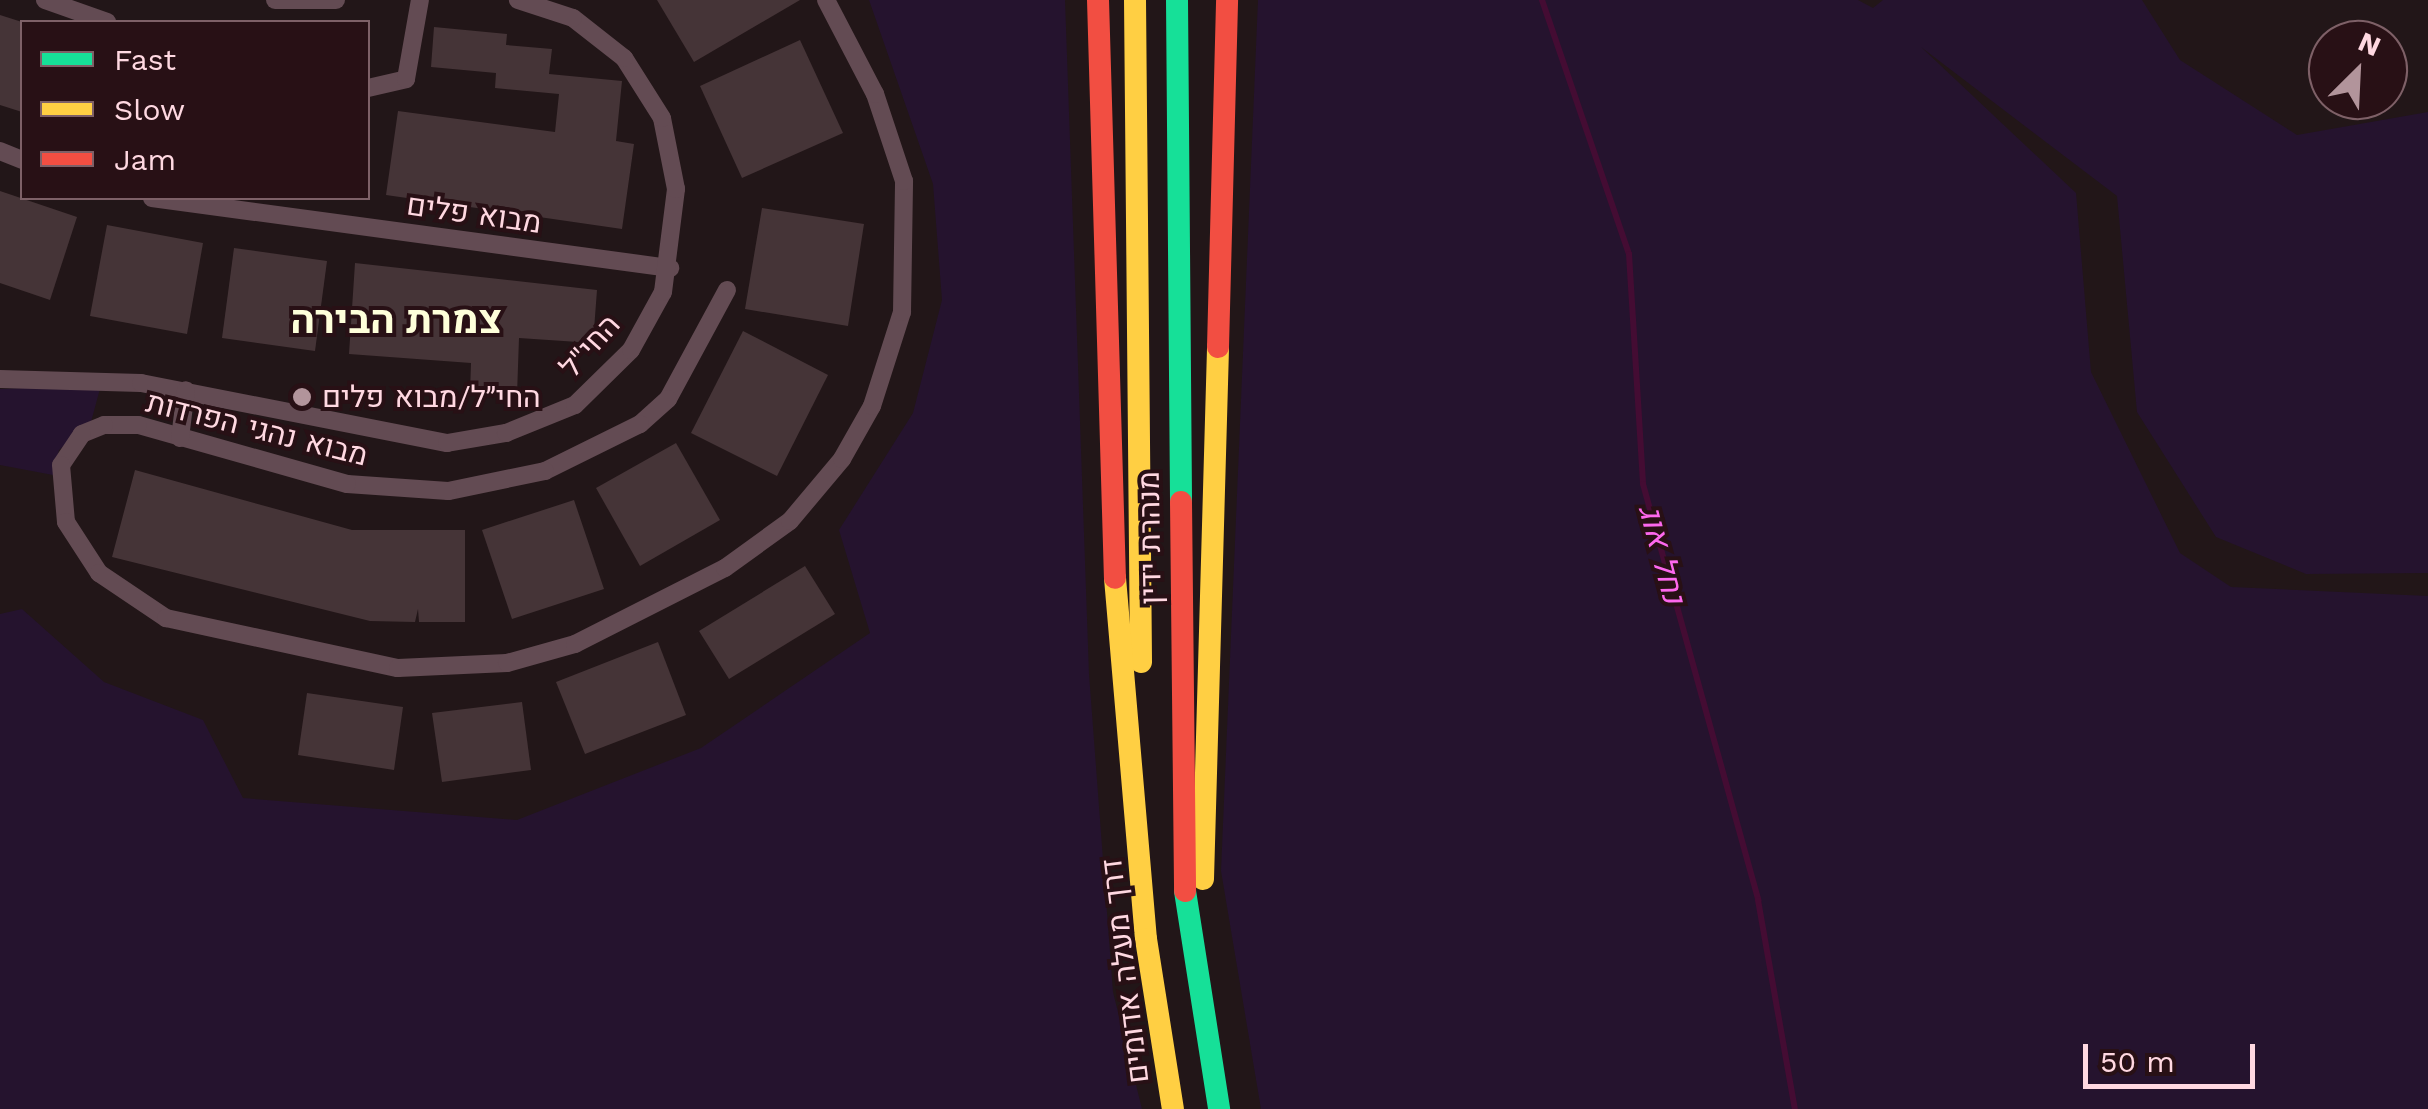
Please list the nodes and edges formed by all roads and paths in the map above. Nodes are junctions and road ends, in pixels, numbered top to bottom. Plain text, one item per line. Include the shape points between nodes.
1 (44, 0) edge
2 (275, 0) edge
3 (336, 0) edge
4 (420, 0) edge
5 (518, 0) edge
6 (826, 0) edge
7 (1098, 0) edge
8 (1134, 0) edge
9 (1176, 0) edge
10 (1227, 0) edge
11 (101, 20) edge
12 (370, 88) edge
13 (167, 200) edge
14 (670, 268) junction
15 (727, 290) dead end
16 (0, 378) edge
17 (186, 390) junction
18 (180, 438) junction
19 (1139, 826) junction
20 (1210, 1073) junction
21 (1172, 1109) edge
22 (1219, 1109) edge

1 - 11 street
2 - 3 street
4 - 12 street via 406,79
5 - 14 street, החי"ל via 604,38 650,92 676,190
6 - 18 street, מבוא נהגי הפרדות via 875,94 904,181 902,312 872,406 842,459 790,522 725,568 645,614 507,664 398,668 248,641 138,604 98,573 66,522 61,465 82,434 138,425
7 - 19 highway via 1115,587
8 - 19 highway, מנהרת ידין
9 - 20 highway, מנהרת ידין via 1185,892
10 - 20 highway via 1201,953
13 - 14 street, מבוא פלים
14 - 17 street, החי"ל via 631,350 606,377 574,405 506,433 416,440
15 - 18 street, מבוא נהגי הפרדות via 668,398 640,424 545,471 448,491 362,485
16 - 17 street, החי"ל via 78,374
17 - 18 street
19 - 21 highway, דרך מעלה אדומים
20 - 22 highway

